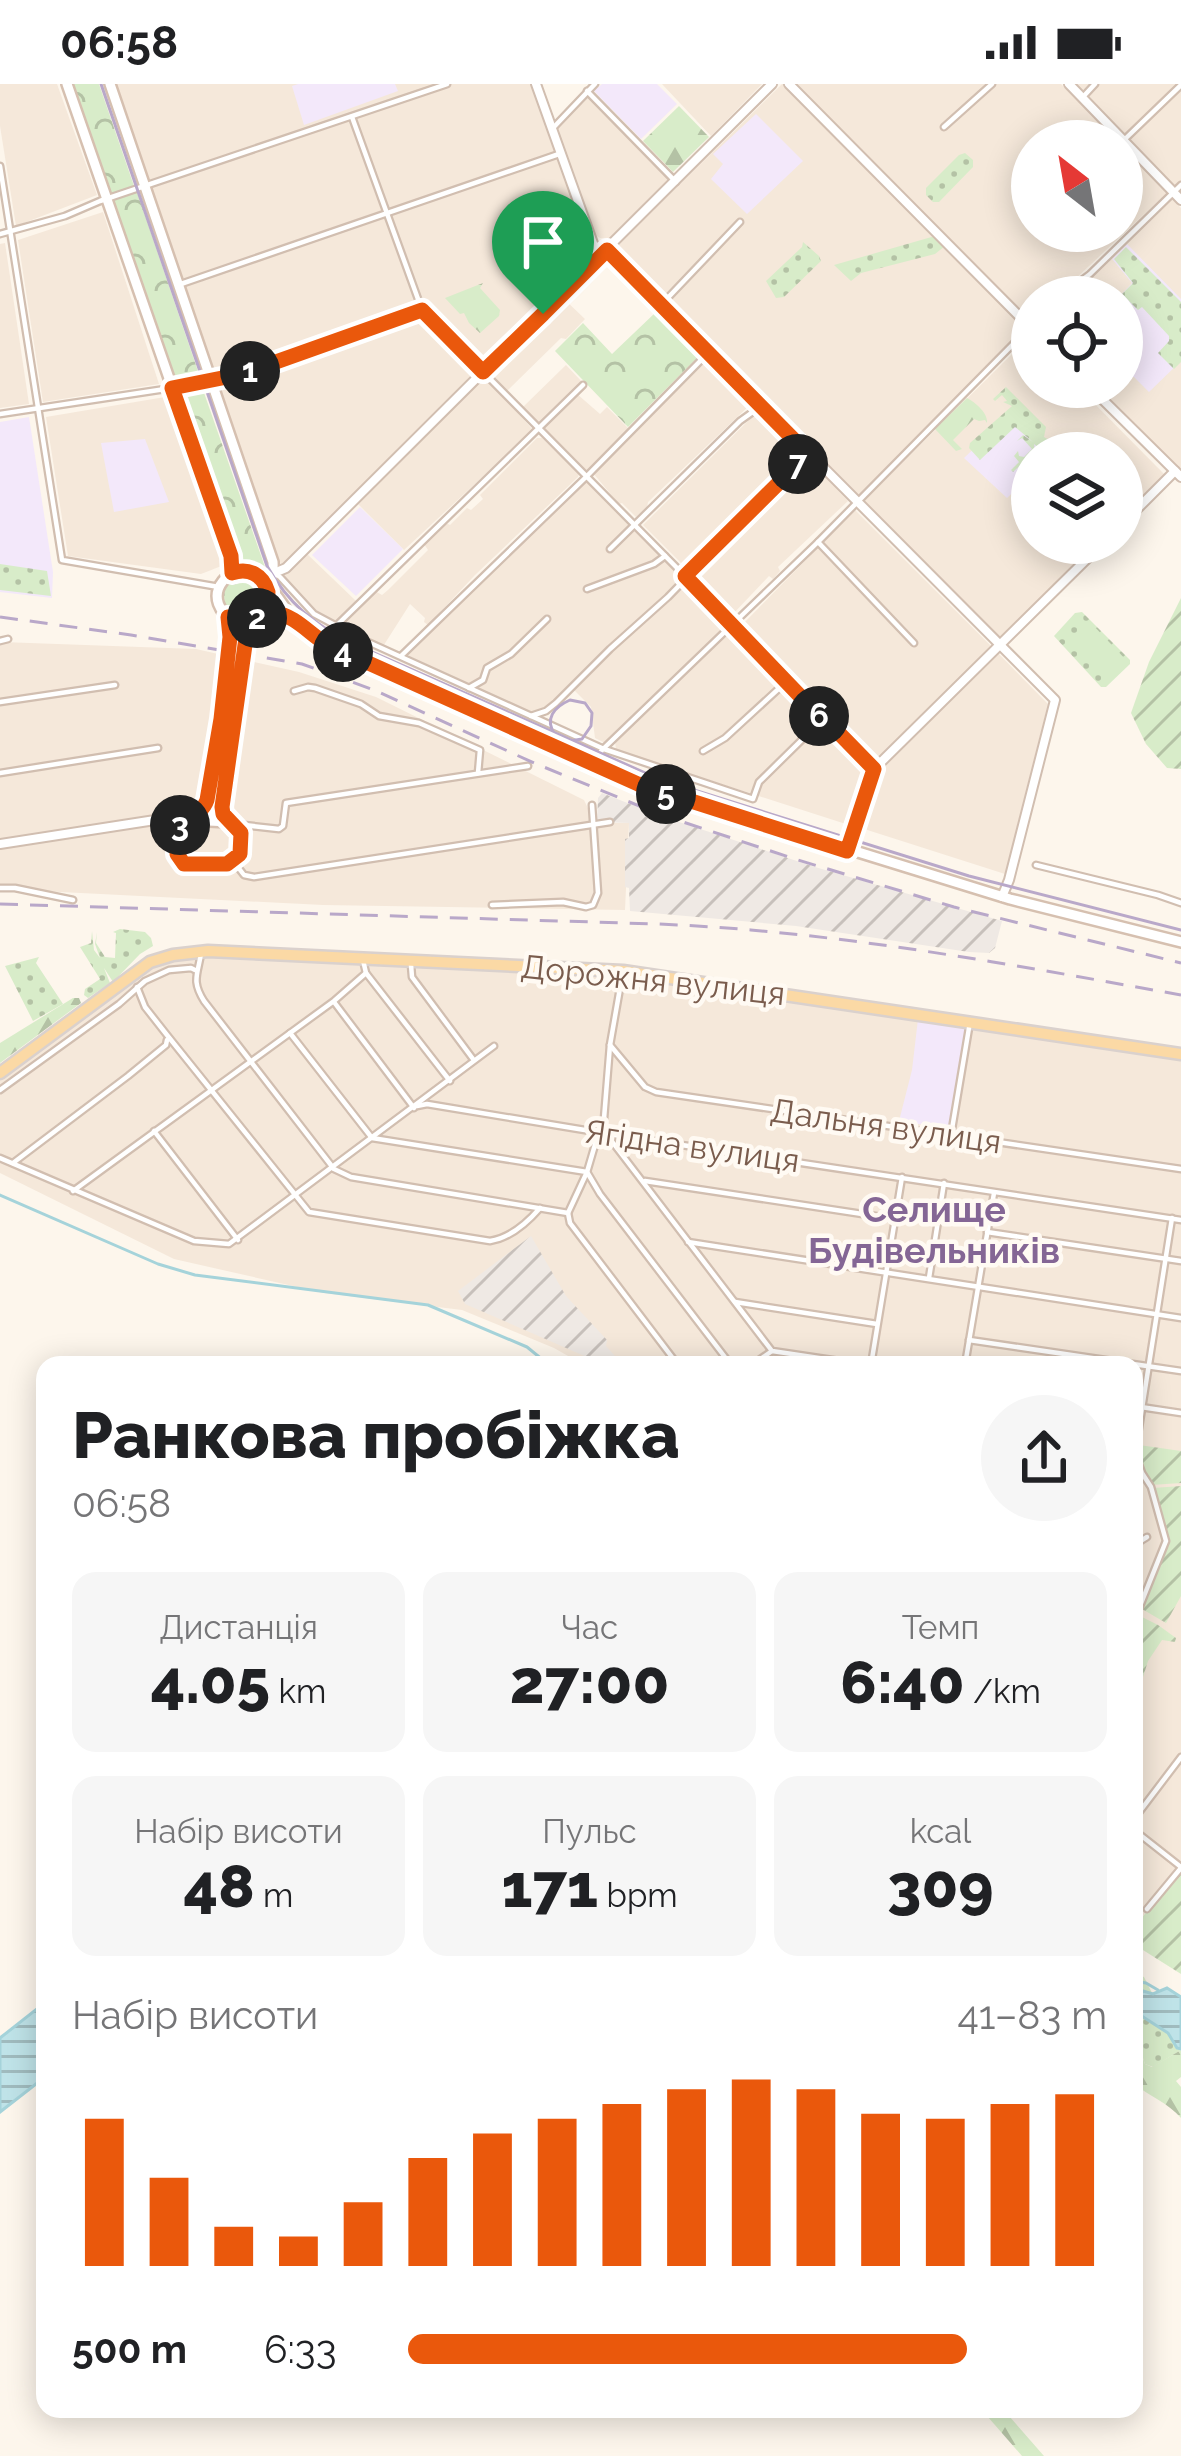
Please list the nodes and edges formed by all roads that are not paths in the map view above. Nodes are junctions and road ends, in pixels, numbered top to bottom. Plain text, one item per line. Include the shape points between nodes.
1 (67, 84) edge
2 (110, 84) edge
3 (447, 84) edge
4 (536, 84) edge
5 (595, 84) edge
6 (772, 84) edge
7 (788, 84) edge
8 (992, 84) edge
9 (1069, 84) edge
10 (1095, 84) edge
11 (1181, 85) edge
12 (587, 91) junction
13 (1082, 98) junction
14 (545, 114) junction
15 (563, 116) junction
16 (352, 117) junction
17 (1104, 120) edge
18 (1143, 122) edge
19 (944, 127) dead end
20 (551, 131) junction
21 (559, 154) junction
22 (1143, 158) edge
23 (0, 166) edge
24 (676, 182) junction
25 (145, 186) junction
26 (1179, 192) edge
27 (107, 199) junction
28 (386, 213) junction
29 (740, 223) dead end
30 (11, 232) junction
31 (0, 234) edge
32 (594, 246) junction
33 (607, 250) junction
34 (593, 264) junction
35 (1087, 276) edge
36 (178, 285) junction
37 (661, 305) junction
38 (1011, 307) edge
39 (422, 310) junction
40 (1011, 347) edge
41 (708, 353) junction
42 (483, 372) junction
43 (212, 382) junction
44 (583, 385) dead end
45 (172, 388) junction
46 (761, 406) junction
47 (38, 408) junction
48 (1111, 408) edge
49 (0, 414) edge
50 (537, 427) junction
51 (808, 454) junction
52 (1178, 474) edge
53 (586, 477) junction
54 (859, 502) junction
55 (1143, 505) edge
56 (634, 525) junction
57 (818, 542) junction
58 (610, 549) dead end
59 (665, 556) junction
60 (1082, 564) edge
61 (232, 573) junction
62 (253, 573) junction
63 (274, 573) junction
64 (685, 576) junction
65 (270, 585) junction
66 (219, 587) junction
67 (587, 589) dead end
68 (268, 601) junction
69 (228, 617) junction
70 (257, 618) junction
71 (547, 619) dead end
72 (294, 620) junction
73 (733, 625) junction
74 (335, 627) junction
75 (914, 643) dead end
76 (1000, 644) junction
77 (400, 656) junction
78 (786, 681) junction
79 (115, 685) dead end
80 (470, 688) junction
81 (294, 691) dead end
82 (0, 703) edge
83 (531, 716) junction
84 (823, 720) junction
85 (158, 748) dead end
86 (604, 749) junction
87 (703, 751) dead end
88 (592, 764) junction
89 (528, 766) dead end
90 (874, 769) junction
91 (0, 773) edge
92 (478, 773) junction
93 (592, 805) dead end
94 (217, 816) junction
95 (186, 819) junction
96 (610, 822) dead end
97 (233, 824) junction
98 (593, 827) junction
99 (0, 844) edge
100 (847, 851) junction
101 (234, 862) junction
102 (1036, 866) dead end
103 (0, 888) edge
104 (1002, 897) junction
105 (73, 900) dead end
106 (1181, 903) edge
107 (492, 905) dead end
108 (1181, 942) edge
109 (201, 951) junction
110 (363, 958) junction
111 (411, 959) junction
112 (195, 970) junction
113 (623, 971) junction
114 (366, 973) junction
115 (132, 983) junction
116 (334, 1001) junction
117 (970, 1021) junction
118 (290, 1033) junction
119 (167, 1035) junction
120 (166, 1045) junction
121 (175, 1045) junction
122 (494, 1046) dead end
123 (610, 1046) junction
124 (1181, 1054) edge
125 (251, 1061) junction
126 (475, 1061) junction
127 (0, 1072) edge
128 (450, 1081) junction
129 (0, 1090) edge
130 (211, 1090) junction
131 (416, 1107) junction
132 (154, 1131) junction
133 (603, 1131) junction
134 (951, 1135) junction
135 (373, 1138) junction
136 (0, 1158) edge
137 (13, 1162) junction
138 (334, 1168) junction
139 (1181, 1169) edge
140 (587, 1172) junction
141 (902, 1177) junction
142 (642, 1180) junction
143 (944, 1184) junction
144 (73, 1191) junction
145 (994, 1191) junction
146 (294, 1196) junction
147 (541, 1207) junction
148 (568, 1213) junction
149 (1172, 1218) junction
150 (895, 1219) junction
151 (1181, 1220) edge
152 (987, 1232) junction
153 (238, 1240) junction
154 (688, 1242) junction
155 (1166, 1259) junction
156 (1181, 1261) edge
157 (886, 1272) junction
158 (929, 1278) junction
159 (978, 1286) junction
160 (734, 1302) junction
161 (1157, 1314) junction
162 (1181, 1318) edge
163 (878, 1324) junction
164 (969, 1340) junction
165 (772, 1352) junction
166 (671, 1356) edge
167 (724, 1356) edge
168 (766, 1356) edge
169 (802, 1356) edge
170 (870, 1356) edge
171 (966, 1356) edge
172 (1079, 1356) edge
173 (1143, 1365) edge
174 (1148, 1366) junction
175 (1181, 1371) edge
176 (1143, 1385) edge
177 (1143, 1408) edge
178 (1181, 1413) edge
179 (1143, 1474) edge
180 (1147, 1537) dead end
181 (1143, 1539) edge
182 (1143, 1596) edge
183 (1181, 1757) edge
184 (1143, 1807) edge
185 (1143, 1837) edge
186 (1181, 1868) edge
187 (1147, 1910) dead end

1 - 27 main road
2 - 25 main road
3 - 16 street
4 - 14 street
5 - 12 street
6 - 24 street
7 - 38 street
8 - 19 street
9 - 13 street
10 - 13 street
11 - 18 street
12 - 15 street
12 - 24 street
13 - 17 street
14 - 15 street
14 - 20 street
15 - 20 street
16 - 25 street
16 - 28 street
20 - 21 street
21 - 28 street
21 - 32 street
22 - 26 street
23 - 30 street
24 - 33 street
25 - 27 street
25 - 36 main road
26 - 35 street
27 - 30 street
27 - 45 main road
28 - 36 street
28 - 39 street
29 - 37 street
30 - 31 street
30 - 47 street
32 - 33 street
32 - 34 street
33 - 34 street
33 - 37 street
34 - 42 street
36 - 43 main road
37 - 41 street
39 - 42 street
39 - 43 street
40 - 54 street
41 - 46 street
41 - 53 street
42 - 50 street
42 - 63 street
43 - 45 street
43 - 63 main road
44 - 50 street
45 - 47 street
45 - 61 main road
46 - 51 street
46 - 56 street
47 - 49 street
47 - 66 street via 62,560
48 - 52 street
50 - 53 street
50 - 74 street
51 - 54 street
51 - 64 street
52 - 55 street
53 - 56 street
53 - 77 street
54 - 57 street
54 - 76 street
56 - 58 street
56 - 59 street
57 - 73 street
57 - 75 street
59 - 64 street
59 - 67 street
60 - 76 street
61 - 62 main road
61 - 66 main road
62 - 63 street
62 - 65 main road
62 - 68 main road via 266,584
63 - 65 main road
63 - 74 street
64 - 73 street
64 - 83 street via 556,704
65 - 68 main road
65 - 72 main road
66 - 69 main road
68 - 70 main road
69 - 70 main road
69 - 95 main road via 207,800
70 - 72 main road
70 - 94 main road via 247,631
71 - 80 street
72 - 88 main road via 326,644
73 - 78 street
73 - 86 street
74 - 77 street
76 - 90 street
76 - 104 street via 1054,700
77 - 80 street
78 - 84 street
78 - 87 street
79 - 82 street
80 - 83 street
81 - 92 street via 315,688 480,750
83 - 86 street
84 - 86 street via 759,782 753,799
84 - 90 street
85 - 91 street
86 - 88 street
88 - 100 main road
89 - 92 street
90 - 100 street
92 - 97 street via 286,803 278,829
93 - 98 street
94 - 95 main road
94 - 97 main road
95 - 99 street
95 - 101 main road via 177,828 179,860
96 - 98 street
97 - 101 main road via 242,839
98 - 101 street via 254,878
98 - 107 street via 593,904
100 - 104 main road
102 - 106 street
103 - 105 street
104 - 108 main road
109 - 110 main road, Дорожня вулиця
109 - 112 street
109 - 115 main road, Дорожня вулиця via 161,957
110 - 111 main road, Дорожня вулиця
110 - 114 street
111 - 113 main road, Дорожня вулиця
111 - 126 street via 412,977
112 - 115 street
112 - 125 street via 204,1001
113 - 117 main road, Дорожня вулиця
113 - 123 street
114 - 116 street
114 - 128 street
115 - 119 street
115 - 127 main road, Дорожня вулиця
115 - 129 street via 119,1004
116 - 118 street
116 - 131 street
117 - 124 main road, Дорожня вулиця
117 - 134 street
118 - 125 street
118 - 135 street
119 - 120 street
119 - 121 street
120 - 121 street
120 - 137 street
121 - 130 street
122 - 126 street
123 - 133 street
123 - 134 street, Дальня вулиця via 656,1092
125 - 130 street
125 - 138 street
126 - 128 street
128 - 131 street
130 - 132 street
130 - 146 street
131 - 133 street, Ягідна вулиця
131 - 135 street
132 - 144 street
132 - 153 street
133 - 140 street
133 - 141 street, Ягідна вулиця
133 - 142 street
134 - 139 street, Дальня вулиця
135 - 138 street
135 - 140 street
136 - 137 street
137 - 144 street
138 - 146 street
138 - 147 street
140 - 148 street
140 - 167 street
141 - 143 street, Ягідна вулиця
141 - 150 street
142 - 150 street
142 - 154 street
143 - 145 street, Ягідна вулиця
143 - 158 street
144 - 153 street via 194,1240
145 - 149 street, Ягідна вулиця
145 - 152 street
146 - 147 street via 314,1213 490,1240
146 - 153 street
147 - 148 street
148 - 166 street
149 - 151 street, Ягідна вулиця
149 - 155 street
150 - 157 street
152 - 155 street
152 - 159 street
154 - 157 street
154 - 160 street
155 - 156 street
155 - 161 street
157 - 158 street
157 - 163 street
158 - 159 street
159 - 161 street
159 - 164 street
160 - 163 street
160 - 165 street
161 - 162 street
161 - 174 street
163 - 170 street
164 - 171 street
164 - 172 street
165 - 168 street
165 - 169 street
173 - 174 street
174 - 175 street
174 - 176 street
177 - 178 street
179 - 182 street via 1166,1541
180 - 181 street
183 - 184 street
185 - 186 street
186 - 187 street

